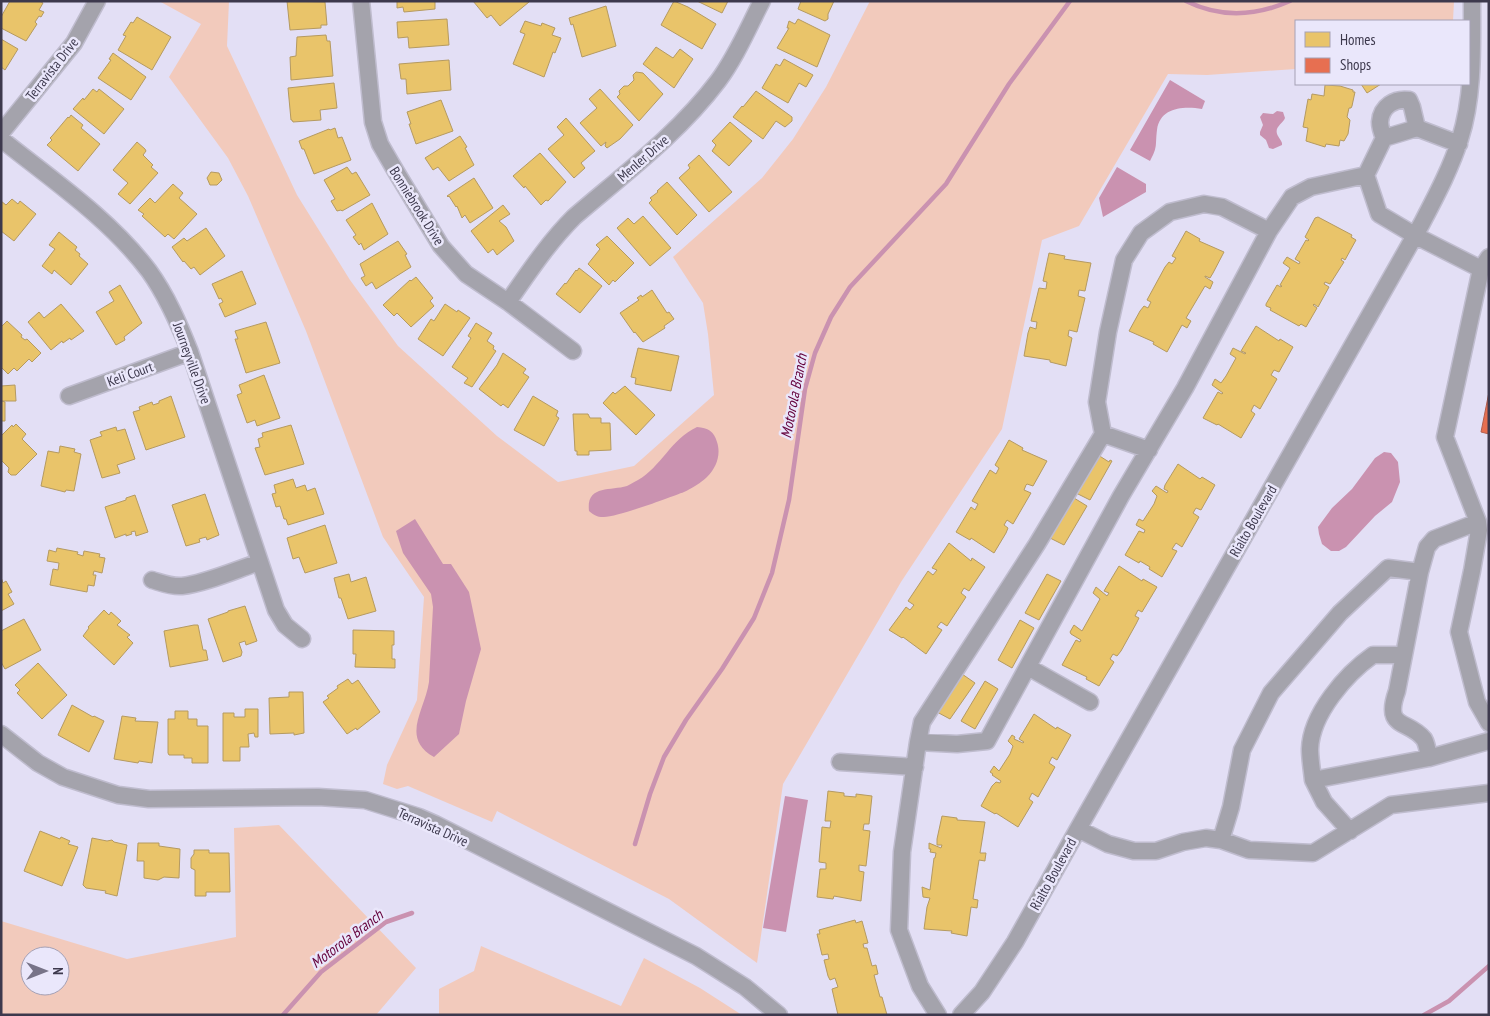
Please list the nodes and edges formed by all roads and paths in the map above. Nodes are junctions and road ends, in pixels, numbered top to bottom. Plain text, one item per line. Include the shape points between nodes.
1 (97, 1) edge
2 (361, 1) edge
3 (762, 1) edge
4 (1472, 1) edge
5 (1470, 61) edge
6 (1469, 85) edge
7 (1417, 128) junction
8 (1, 133) edge
9 (1384, 138) junction
10 (1, 139) edge
11 (1459, 144) junction
12 (1366, 175) junction
13 (1269, 231) junction
14 (1416, 236) junction
15 (1485, 263) edge
16 (508, 302) junction
17 (574, 351) dead end
18 (190, 352) junction
19 (69, 396) dead end
20 (1103, 434) junction
21 (1148, 450) junction
22 (1478, 522) junction
23 (260, 562) junction
24 (1420, 572) junction
25 (152, 580) dead end
26 (302, 639) dead end
27 (1404, 655) junction
28 (1028, 667) junction
29 (1090, 702) dead end
30 (1489, 723) edge
31 (1, 734) edge
32 (1489, 741) edge
33 (918, 742) junction
34 (1429, 758) junction
35 (840, 762) dead end
36 (915, 767) junction
37 (1313, 780) junction
38 (1489, 793) edge
39 (1078, 829) junction
40 (1350, 831) junction
41 (1221, 840) junction
42 (779, 1015) edge
43 (938, 1015) edge
44 (961, 1015) edge

1 - 8 street, Terravista Drive via 74,43
2 - 16 street, Bonniebrook Drive via 373,122 380,144 441,246 466,274
3 - 16 street, Menler Drive via 718,81 673,132 560,231
4 - 5 street, Rialto Boulevard
6 - 11 street, Rialto Boulevard
7 - 9 street
7 - 9 street via 1409,100 1402,99 1382,111 1380,123
7 - 11 street
9 - 12 street
10 - 18 street, Journeyville Drive via 129,247 167,299
11 - 14 street, Rialto Boulevard
12 - 13 street via 1311,187 1292,197
12 - 14 street via 1379,214
13 - 20 street via 1222,207 1204,204 1170,212 1141,233 1124,260 1108,332 1097,402
13 - 21 street via 1186,388
14 - 15 street
14 - 39 street, Rialto Boulevard
15 - 22 street via 1444,437
16 - 17 street, Bonniebrook Drive
18 - 19 street, Keli Court
18 - 23 street, Journeyville Drive
20 - 21 street
20 - 33 street via 1037,544 922,722
21 - 28 street
22 - 24 street via 1434,539 1427,547
22 - 30 street via 1460,632 1477,702
23 - 25 street via 187,585 169,585
23 - 26 street, Journeyville Drive via 276,610 285,626
24 - 27 street
24 - 41 street via 1388,568 1340,613 1271,693 1242,750
27 - 34 street via 1393,712 1398,723 1425,741
27 - 37 street via 1373,656 1346,679 1322,710 1310,748
28 - 29 street
28 - 33 street via 987,741 956,744
31 - 42 street, Terravista Drive via 38,763 64,777 118,795 149,799 342,798 365,800 419,817 696,956 745,987
32 - 34 street
33 - 36 street
34 - 37 street
35 - 36 street
36 - 43 street via 902,852 899,930 920,986
37 - 40 street via 1324,802
38 - 40 street via 1390,805
39 - 41 street via 1134,852 1156,851 1195,839
39 - 44 street, Rialto Boulevard via 1015,942 982,992
40 - 41 street via 1313,853 1249,850

